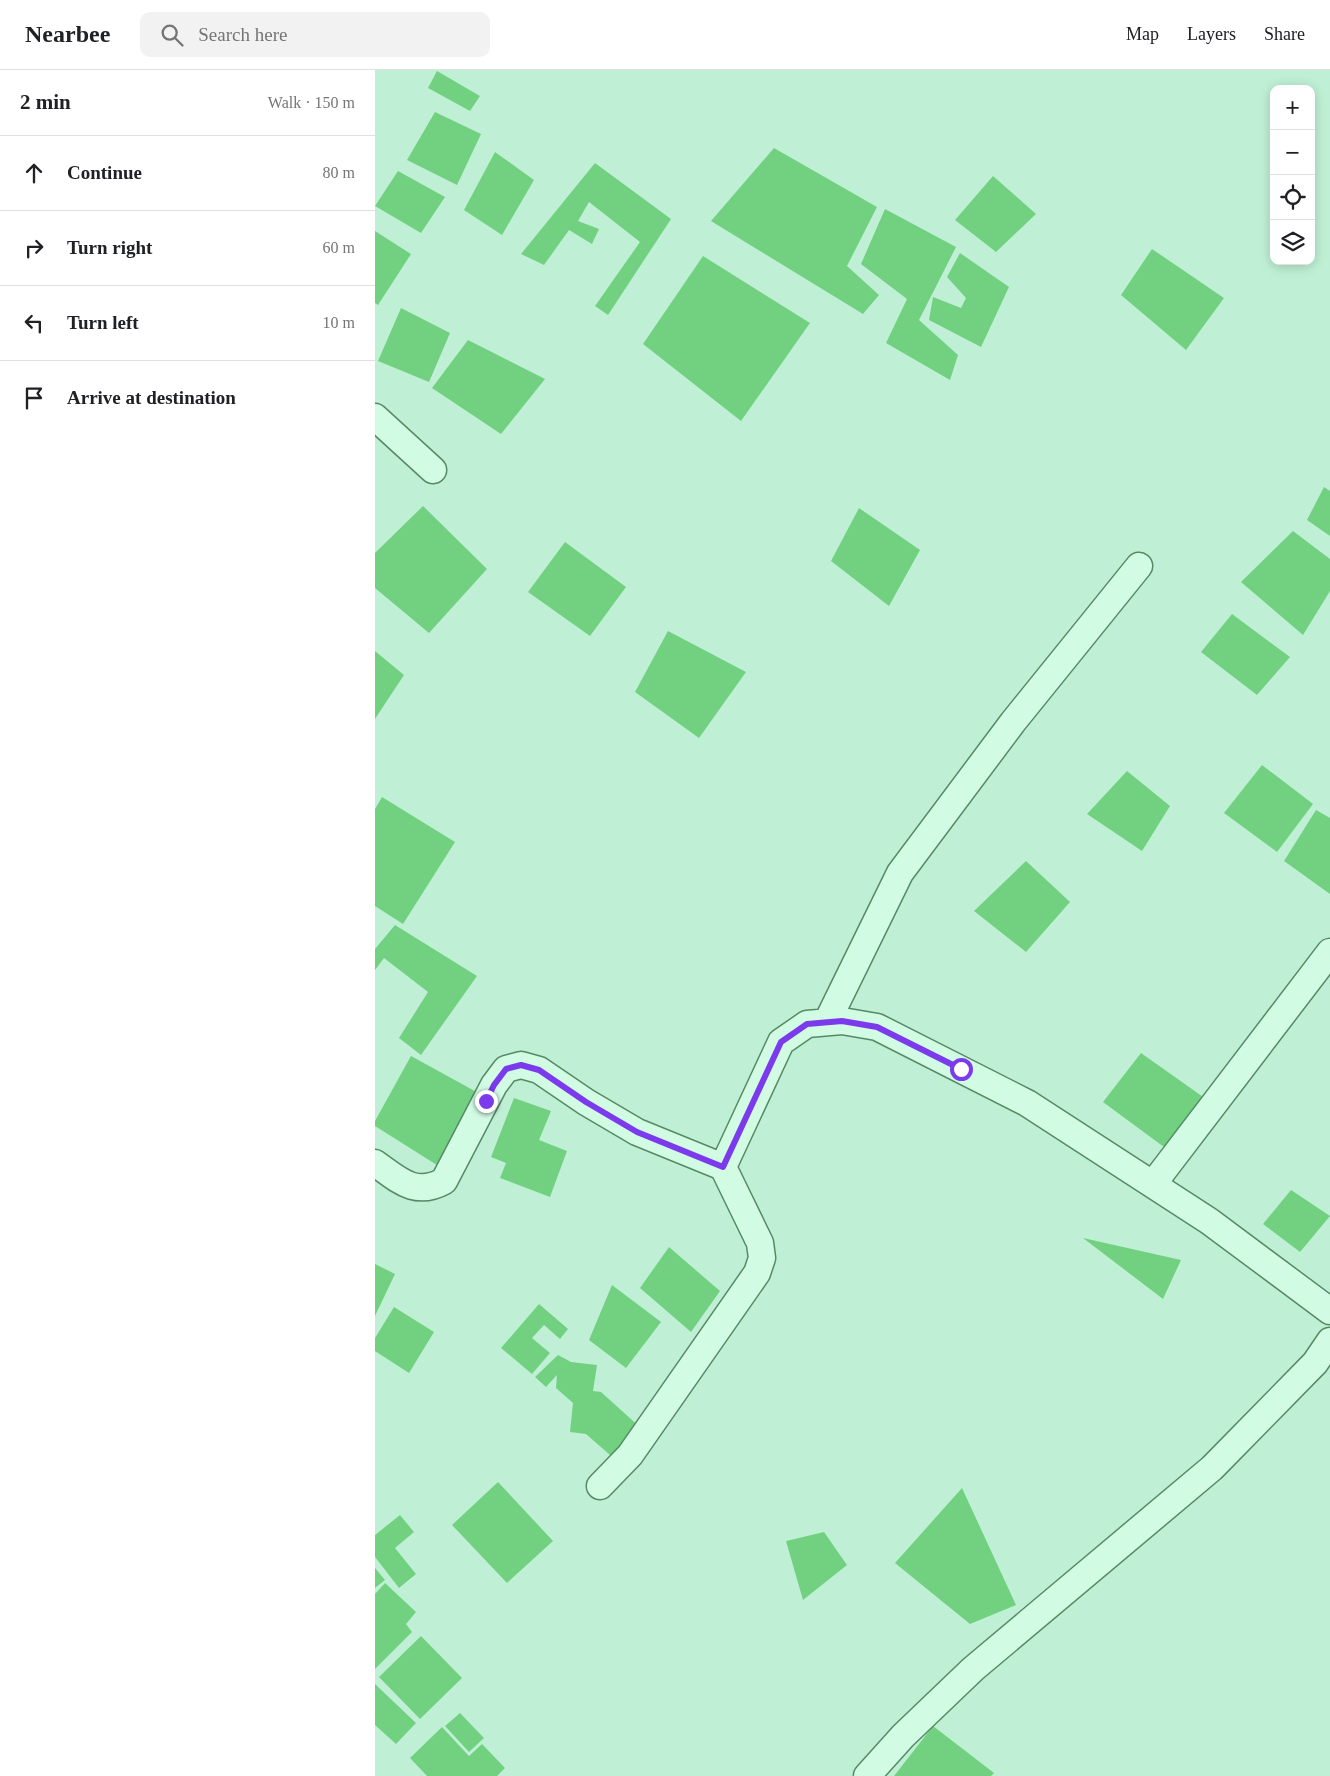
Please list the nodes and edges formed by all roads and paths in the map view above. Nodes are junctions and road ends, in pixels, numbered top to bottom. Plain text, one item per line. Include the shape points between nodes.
1 (375, 417) edge
2 (433, 470) dead end
3 (1139, 566) dead end
4 (1330, 952) edge
5 (827, 1022) junction
6 (375, 1163) edge
7 (723, 1167) junction
8 (1153, 1184) junction
9 (1330, 1311) edge
10 (1330, 1341) edge
11 (600, 1486) dead end
12 (867, 1776) edge

1 - 2 street
3 - 5 street via 1013,722 900,873
4 - 8 street
5 - 7 street via 807,1024 781,1042
5 - 8 street via 877,1027 1027,1103
6 - 7 street via 418,1188 432,1188 444,1181 494,1085 506,1069 521,1065 539,1070 637,1132
7 - 11 street via 760,1243 762,1258 757,1273 630,1455
8 - 9 street via 1209,1221
10 - 12 street via 1315,1362 1212,1468 973,1669 903,1736

